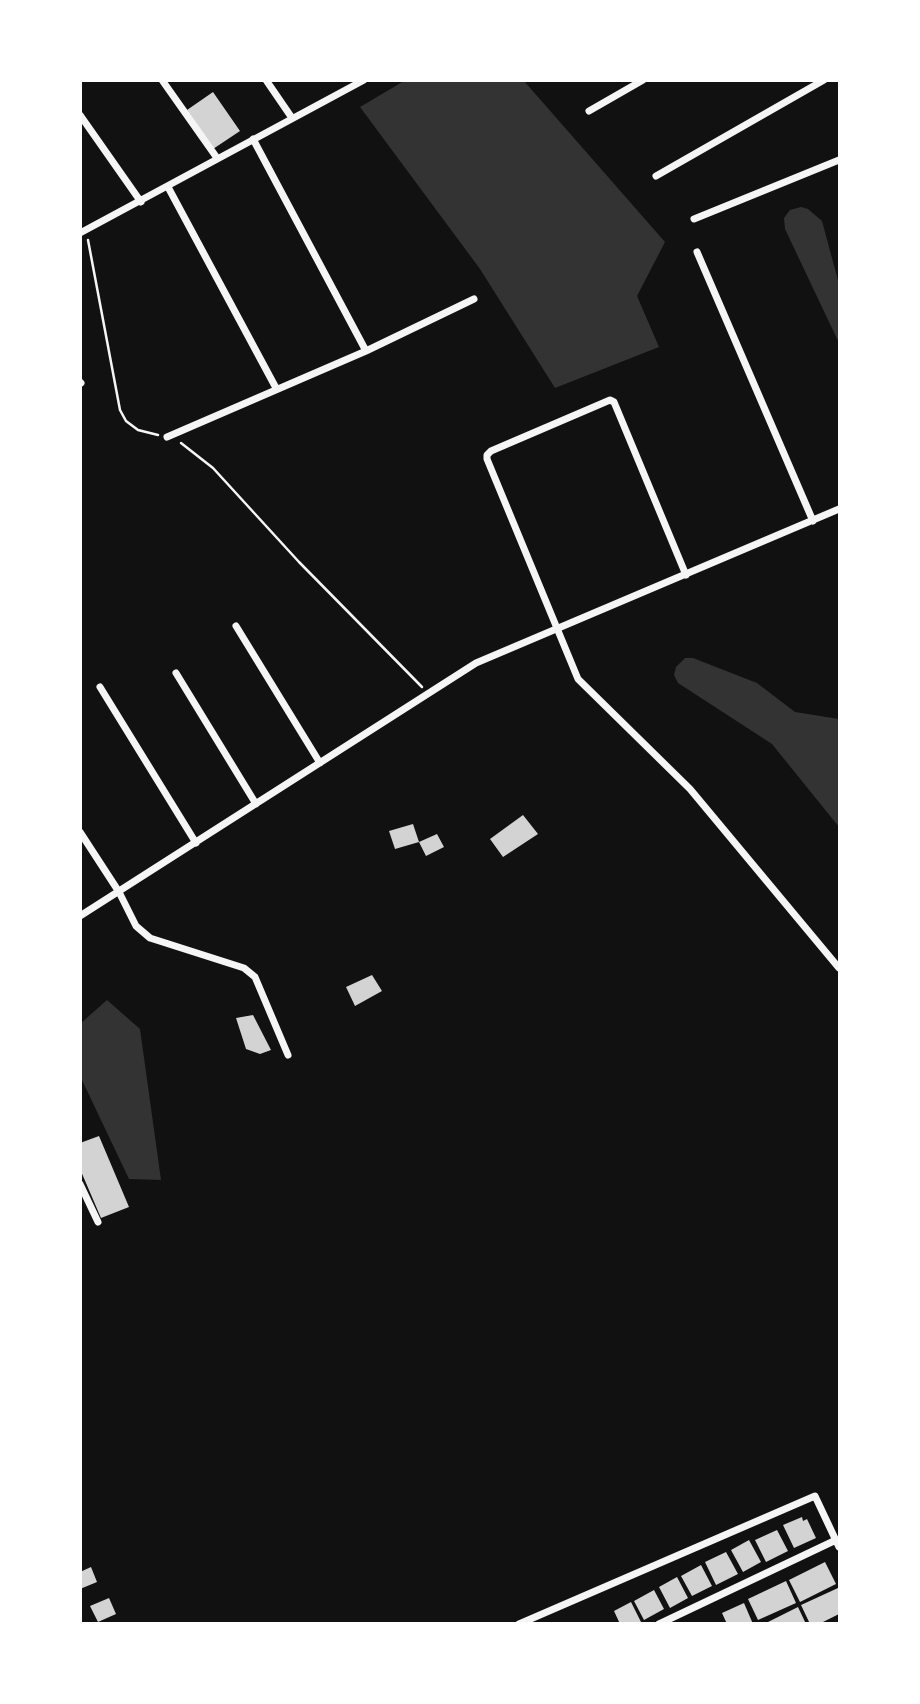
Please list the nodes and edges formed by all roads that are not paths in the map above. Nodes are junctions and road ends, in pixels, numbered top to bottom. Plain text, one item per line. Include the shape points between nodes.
1 (162, 80) edge
2 (266, 80) edge
3 (364, 80) edge
4 (643, 80) edge
5 (824, 80) edge
6 (589, 111) dead end
7 (80, 115) edge
8 (292, 118) junction
9 (253, 139) junction
10 (217, 158) junction
11 (839, 160) edge
12 (656, 176) dead end
13 (168, 187) junction
14 (141, 202) junction
15 (694, 219) dead end
16 (83, 232) edge
17 (697, 252) dead end
18 (474, 299) dead end
19 (366, 351) junction
20 (276, 388) junction
21 (167, 437) road end
22 (839, 509) edge
23 (813, 521) junction
24 (686, 575) junction
25 (236, 626) dead end
26 (557, 629) junction
27 (176, 673) dead end
28 (100, 687) dead end
29 (320, 763) junction
30 (256, 804) junction
31 (80, 832) edge
32 (196, 843) junction
33 (119, 892) junction
34 (80, 916) edge
35 (839, 968) edge
36 (288, 1055) dead end
37 (80, 1184) edge
38 (98, 1222) dead end
39 (838, 1544) edge
40 (519, 1623) edge
41 (659, 1623) edge

1 - 10 street
2 - 8 street
3 - 8 street
4 - 6 street
5 - 12 street
7 - 14 street
8 - 9 street
9 - 10 street
9 - 19 street
10 - 13 street
11 - 15 street
13 - 14 street
13 - 20 street
14 - 16 street
17 - 23 street
18 - 19 street
19 - 20 street
20 - 21 street
22 - 23 street
23 - 24 street
24 - 26 street
24 - 26 street via 618,407 610,400 487,455
25 - 29 street
26 - 29 street via 476,663
26 - 35 street via 578,680 690,789
27 - 30 street
28 - 32 street
29 - 30 street
30 - 32 street
31 - 33 street
32 - 33 street
33 - 34 street
33 - 36 street via 135,926 150,937 244,968 255,977
37 - 38 street
39 - 40 street via 815,1496
39 - 41 street

